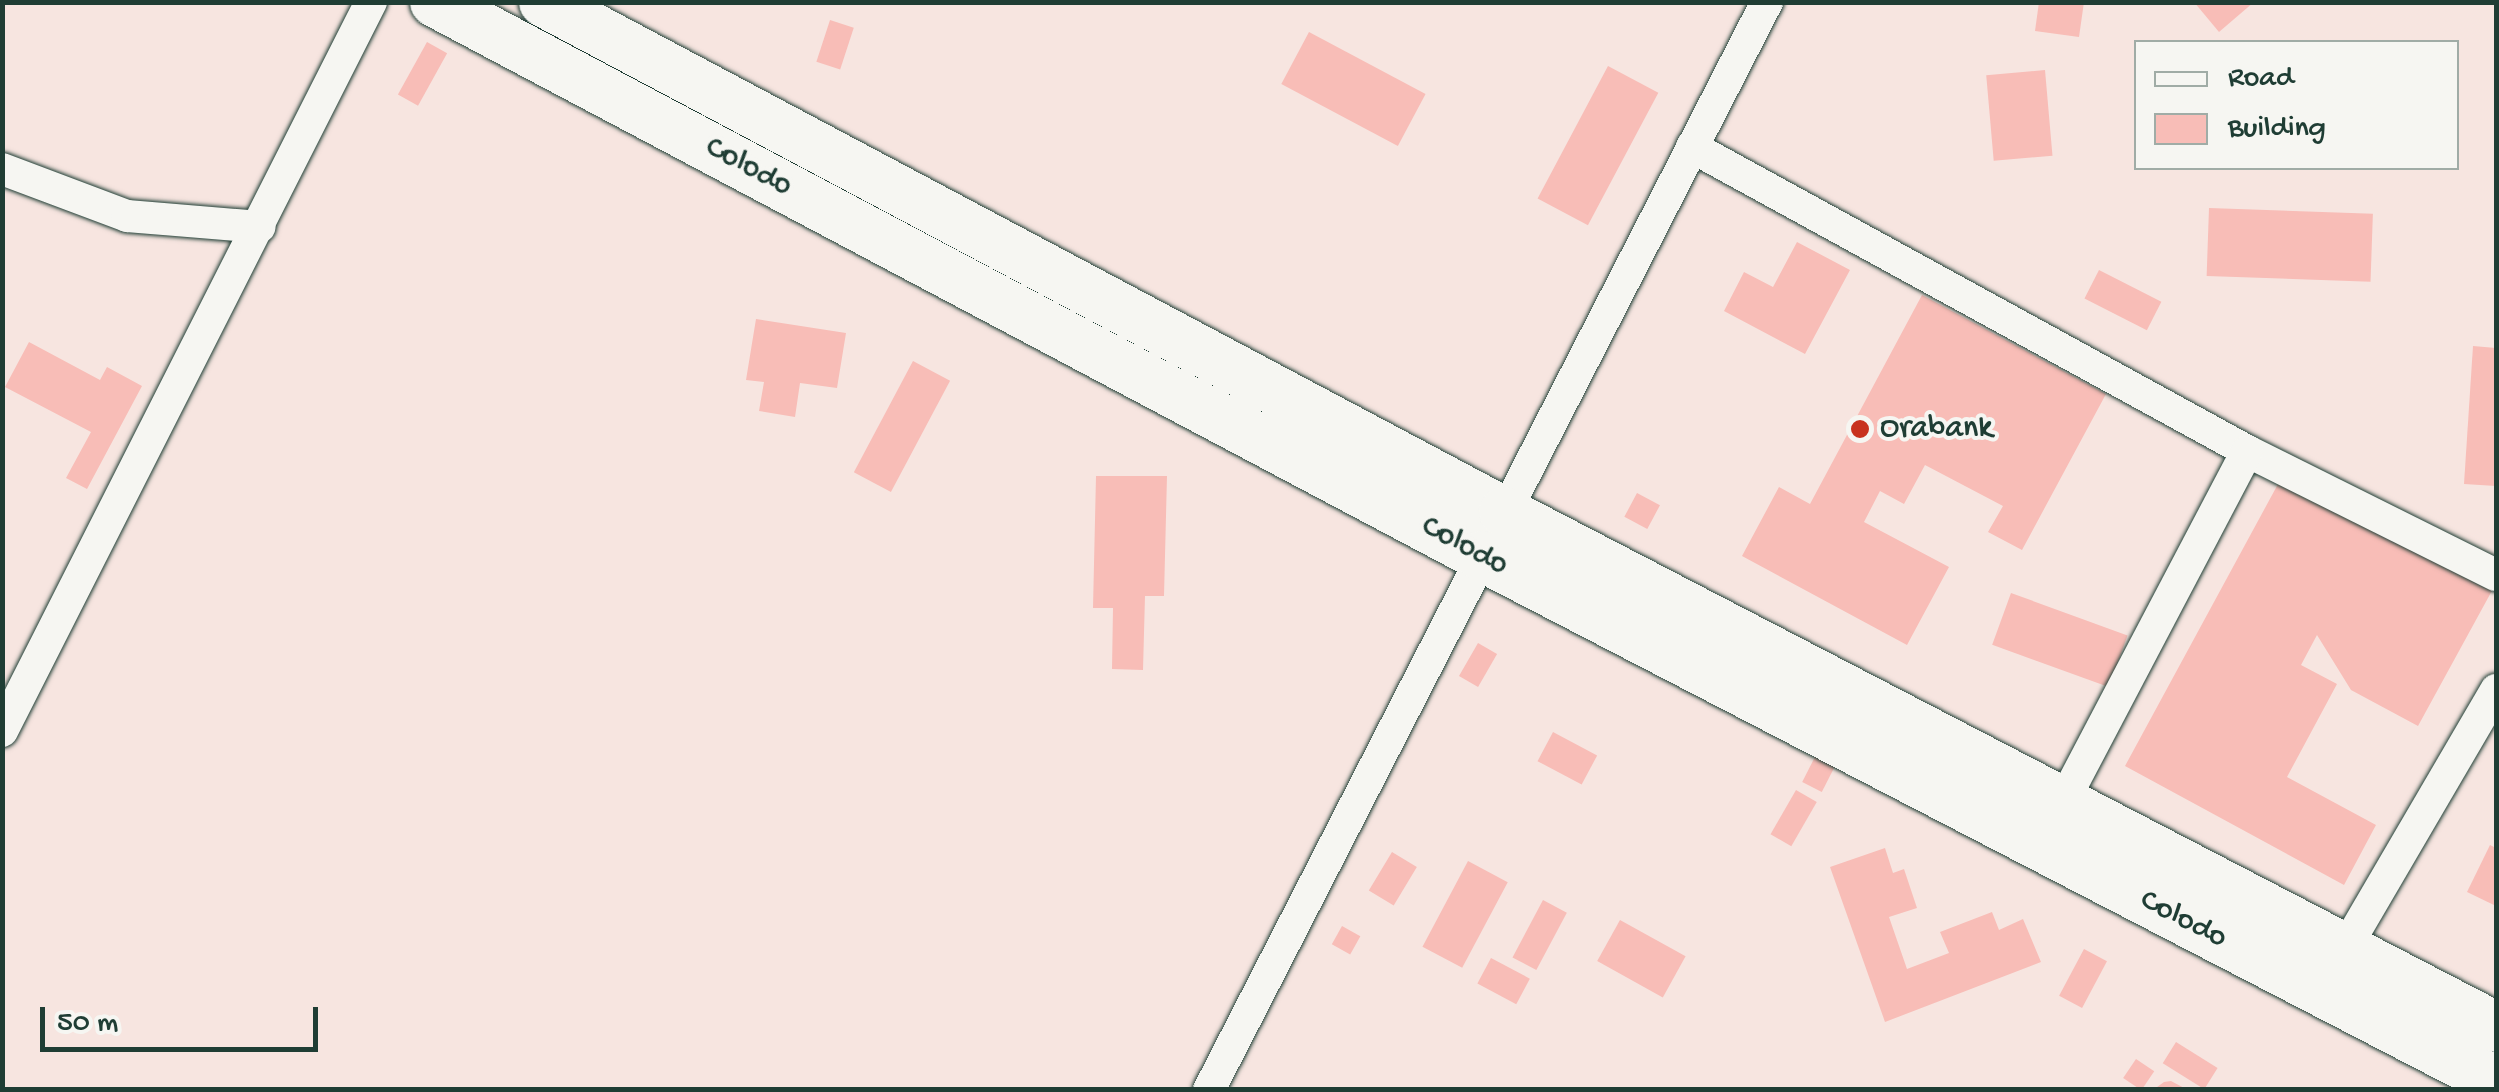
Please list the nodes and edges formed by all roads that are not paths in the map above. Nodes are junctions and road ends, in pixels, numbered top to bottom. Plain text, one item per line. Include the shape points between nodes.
1 (371, 2) edge
2 (436, 2) edge
3 (544, 2) edge
4 (1767, 2) edge
5 (1692, 147) junction
6 (2, 169) edge
7 (260, 227) junction
8 (2247, 452) junction
9 (1504, 512) junction
10 (1481, 556) junction
11 (2496, 575) edge
12 (2496, 690) edge
13 (2, 731) edge
14 (2063, 802) junction
15 (2346, 946) junction
16 (2496, 1027) edge
17 (2496, 1082) edge
18 (1210, 1090) edge

1 - 7 street
2 - 10 main road, Colodo
3 - 9 main road, Colodo
4 - 5 street
5 - 8 street
5 - 9 street
6 - 7 street via 127,216
7 - 13 street
8 - 11 street
8 - 14 street
9 - 10 street
9 - 14 main road, Colodo
10 - 17 main road, Colodo
10 - 18 street
12 - 15 street
14 - 15 main road, Colodo
15 - 16 main road, Colodo

